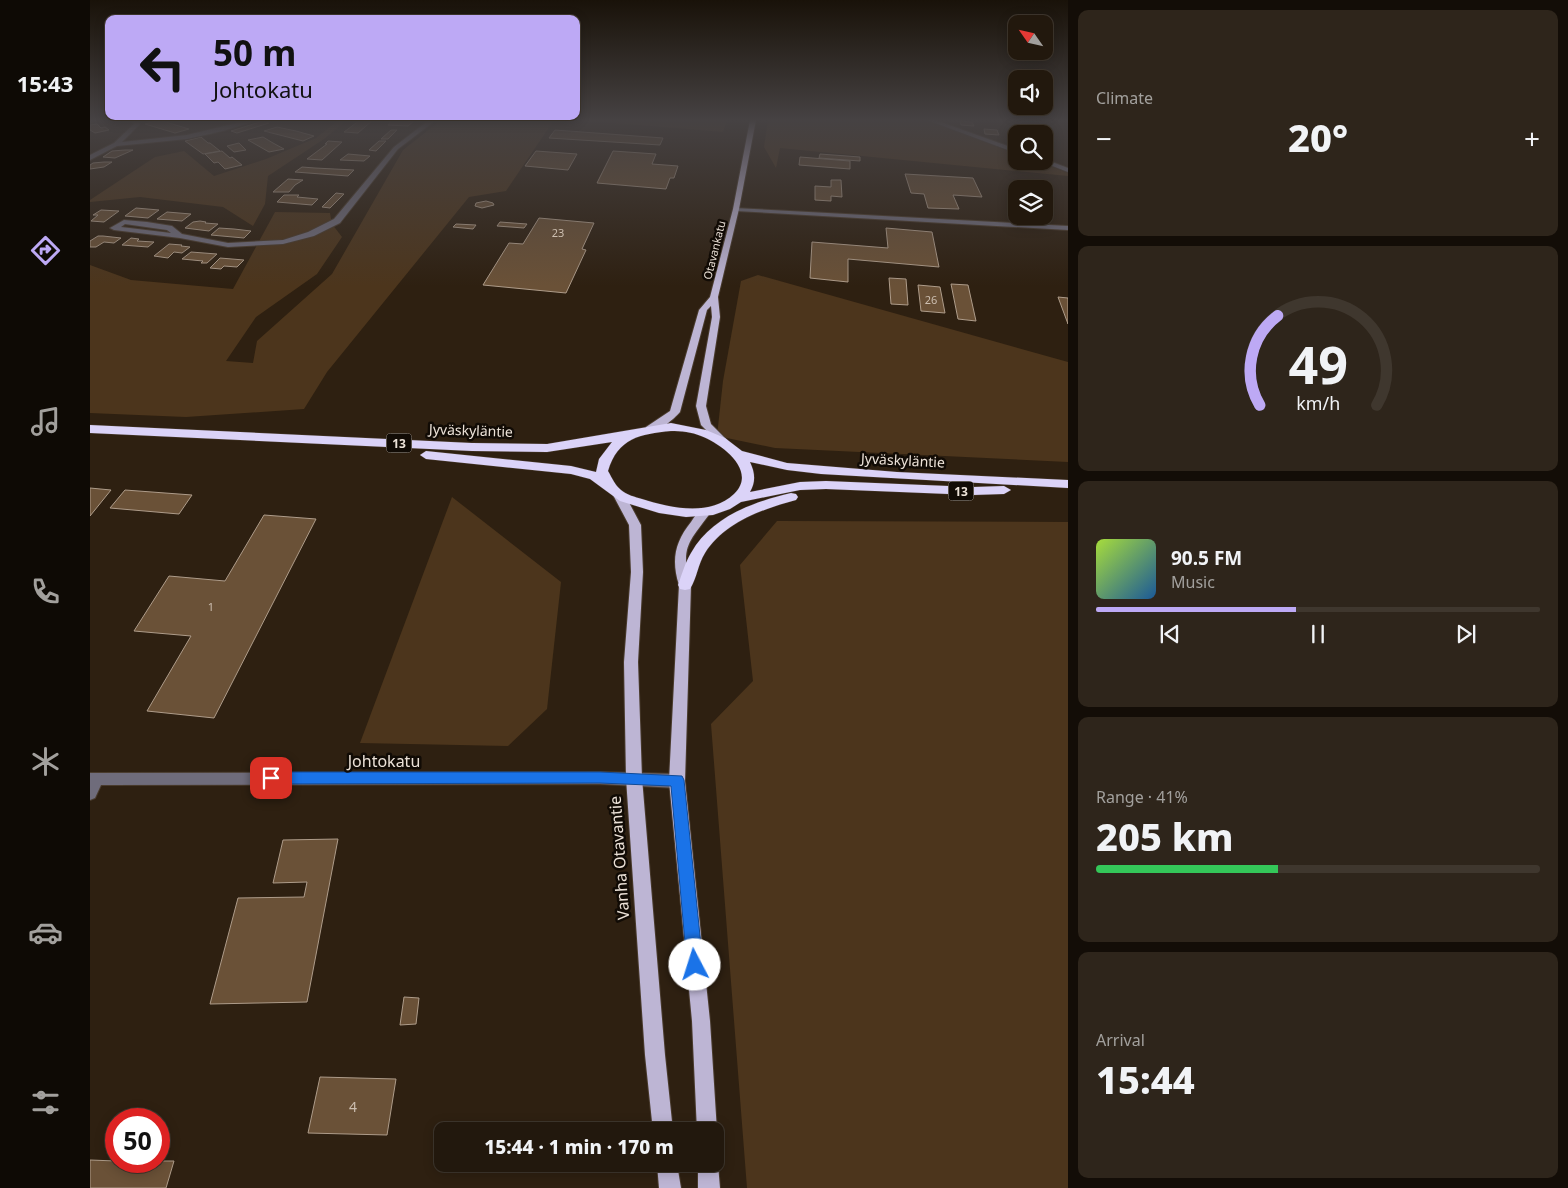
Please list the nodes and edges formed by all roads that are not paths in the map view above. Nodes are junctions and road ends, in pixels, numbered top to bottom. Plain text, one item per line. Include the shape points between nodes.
1 (374, 175) edge
2 (742, 175) edge
3 (736, 209) junction
4 (1068, 228) edge
5 (180, 236) junction
6 (714, 297) junction
7 (90, 429) edge
8 (650, 429) junction
9 (630, 435) junction
10 (250, 438) junction
11 (722, 440) junction
12 (738, 454) junction
13 (1068, 485) edge
14 (854, 487) junction
15 (615, 490) junction
16 (737, 499) junction
17 (705, 512) junction
18 (686, 585) junction
19 (634, 778) junction
20 (93, 779) edge
21 (677, 780) junction
22 (90, 793) edge
23 (662, 1122) edge
24 (706, 1122) edge
25 (668, 1172) edge
26 (708, 1172) edge
27 (670, 1188) edge
28 (709, 1188) edge

1 - 5 street via 337,221 311,234 283,242 251,245 228,245
2 - 3 main road, Otavankatu
3 - 4 street
3 - 6 main road, Otavankatu
5 - 5 street via 167,236 114,228 124,222 147,224 169,228
6 - 8 main road, Otavankatu via 703,310 675,412
6 - 11 main road, Otavankatu via 716,317 701,406 706,425
7 - 10 highway, Jyväskyläntie / 13
8 - 9 highway, 13
8 - 11 highway, 13 via 687,428
9 - 10 highway, Jyväskyläntie / 13 via 547,448
9 - 15 highway, 13 via 614,445 604,459 602,471
10 - 15 highway, Jyväskyläntie / 13 via 535,464 584,472
11 - 12 highway, 13
12 - 13 highway, Jyväskyläntie / 13 via 779,466 830,472
12 - 16 highway, 13 via 750,476
13 - 14 highway, Jyväskyläntie / 13 via 973,491
14 - 16 highway, Jyväskyläntie / 13 via 800,486
14 - 18 highway via 783,499 750,511 712,536 699,550
15 - 17 highway, 13 via 654,508
15 - 19 main road, Vanha Otavantie via 635,525 637,572 631,662
16 - 17 highway, 13
17 - 18 main road via 684,540 679,568
18 - 21 main road
19 - 20 street, Johtokatu
19 - 21 street, Johtokatu
19 - 23 main road, Vanha Otavantie
20 - 22 street
21 - 24 main road
25 - 27 main road
26 - 28 main road

